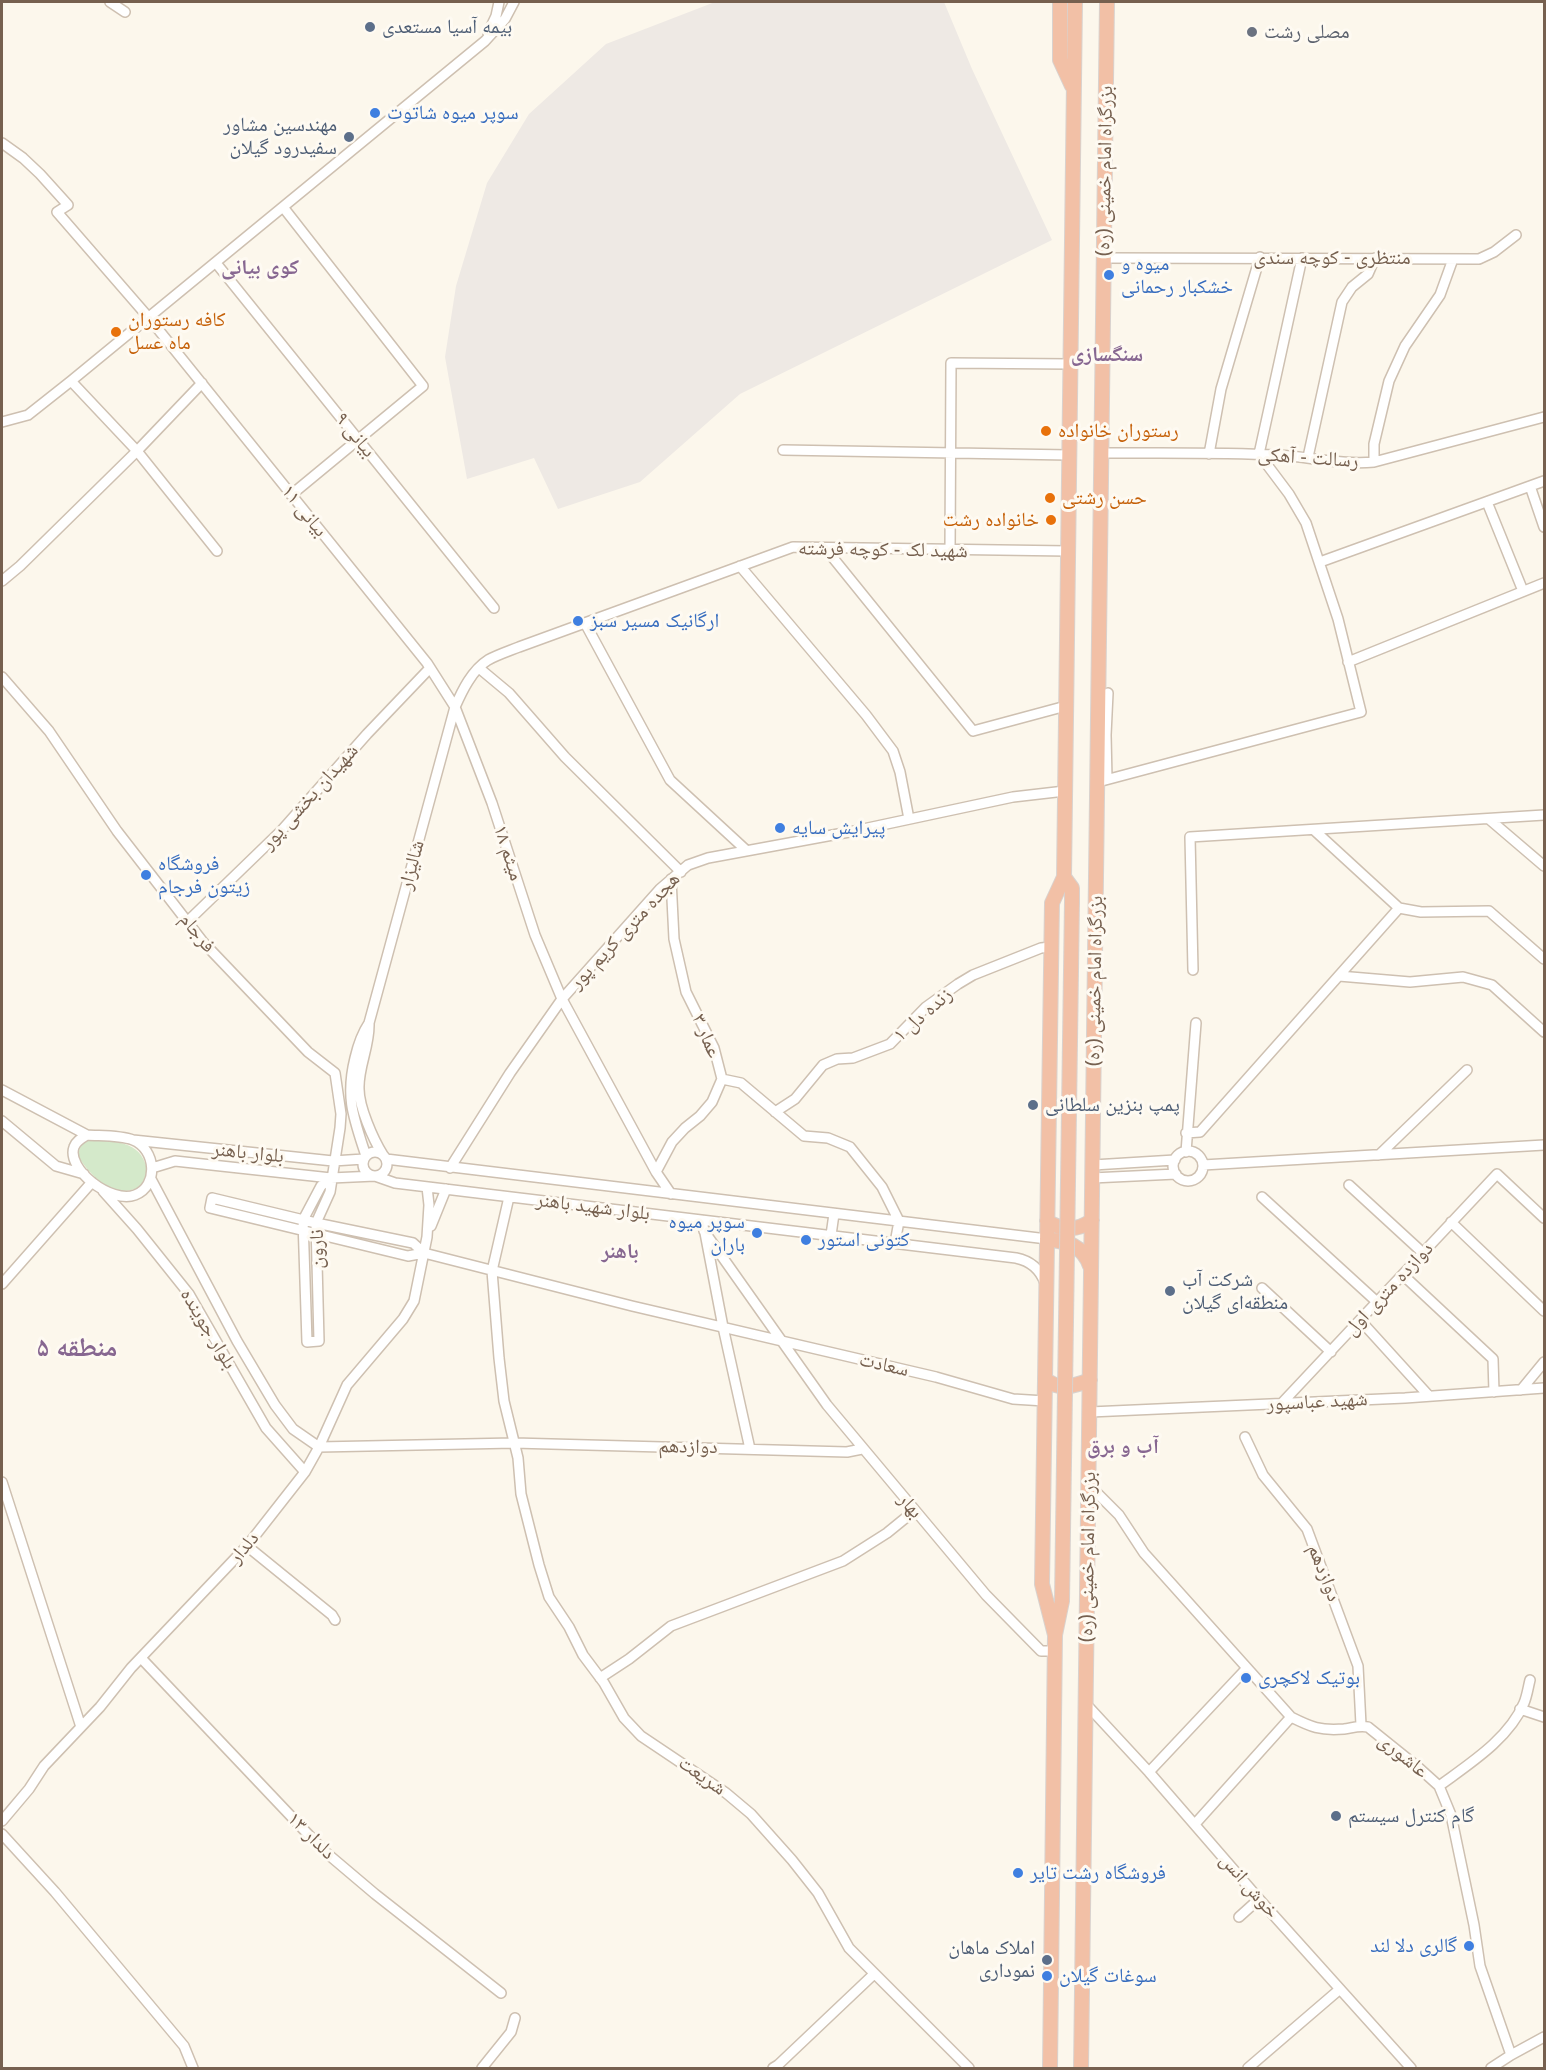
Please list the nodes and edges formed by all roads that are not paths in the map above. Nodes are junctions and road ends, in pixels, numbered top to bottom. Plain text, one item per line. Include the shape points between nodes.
1 (110, 2) edge
2 (499, 2) edge
3 (514, 2) edge
4 (1060, 2) edge
5 (1075, 2) edge
6 (1107, 2) edge
7 (125, 12) dead end
8 (485, 41) junction
9 (1074, 88) junction
10 (2, 143) edge
11 (283, 207) junction
12 (1516, 235) dead end
13 (1260, 257) junction
14 (1104, 258) junction
15 (1302, 258) junction
16 (1375, 258) junction
17 (1453, 259) junction
18 (216, 262) junction
19 (149, 318) junction
20 (1070, 364) junction
21 (71, 381) junction
22 (202, 383) junction
23 (1545, 417) edge
24 (2, 422) edge
25 (358, 440) junction
26 (783, 450) dead end
27 (137, 451) junction
28 (951, 453) junction
29 (1102, 453) junction
30 (1209, 454) junction
31 (1259, 454) junction
32 (1069, 455) junction
33 (1308, 457) junction
34 (1374, 462) junction
35 (1545, 481) edge
36 (1530, 486) junction
37 (291, 495) junction
38 (1487, 502) junction
39 (1545, 527) edge
40 (825, 548) junction
41 (218, 550) dead end
42 (950, 550) junction
43 (1068, 551) junction
44 (1320, 562) junction
45 (740, 566) junction
46 (2, 582) edge
47 (1545, 583) edge
48 (1523, 591) junction
49 (494, 608) dead end
50 (585, 623) junction
51 (1348, 662) junction
52 (430, 668) junction
53 (479, 668) junction
54 (2, 677) edge
55 (1108, 693) dead end
56 (1066, 706) junction
57 (455, 707) junction
58 (1102, 780) junction
59 (1065, 791) junction
60 (1545, 815) edge
61 (909, 819) junction
62 (1489, 819) junction
63 (1314, 830) junction
64 (747, 851) junction
65 (1545, 866) edge
66 (681, 872) junction
67 (1064, 877) junction
68 (671, 879) junction
69 (1399, 908) junction
70 (187, 922) junction
71 (1051, 947) junction
72 (1545, 959) edge
73 (1193, 970) dead end
74 (1339, 976) junction
75 (562, 999) junction
76 (1196, 1023) dead end
77 (1545, 1032) edge
78 (1467, 1070) dead end
79 (335, 1073) junction
80 (356, 1077) junction
81 (722, 1079) junction
82 (2, 1090) edge
83 (775, 1112) junction
84 (2, 1121) edge
85 (1186, 1133) junction
86 (87, 1135) junction
87 (133, 1140) junction
88 (1545, 1145) edge
89 (1186, 1152) junction
90 (1379, 1155) junction
91 (385, 1157) junction
92 (365, 1158) junction
93 (1175, 1160) junction
94 (333, 1161) junction
95 (1203, 1165) junction
96 (152, 1168) junction
97 (450, 1168) junction
98 (656, 1172) junction
99 (1093, 1172) junction
100 (1176, 1174) junction
101 (375, 1176) junction
102 (89, 1178) junction
103 (331, 1178) junction
104 (151, 1179) junction
105 (1349, 1185) dead end
106 (427, 1187) junction
107 (446, 1189) junction
108 (103, 1191) junction
109 (671, 1194) junction
110 (510, 1197) junction
111 (1262, 1197) dead end
112 (834, 1214) junction
113 (1545, 1218) edge
114 (303, 1220) junction
115 (702, 1220) junction
116 (1092, 1220) junction
117 (899, 1221) junction
118 (1047, 1221) junction
119 (1451, 1222) junction
120 (316, 1223) junction
121 (705, 1231) junction
122 (304, 1232) junction
123 (316, 1234) junction
124 (831, 1235) junction
125 (427, 1237) junction
126 (1047, 1239) junction
127 (895, 1243) junction
128 (1075, 1245) junction
129 (424, 1252) junction
130 (1423, 1253) junction
131 (1047, 1256) junction
132 (492, 1271) junction
133 (1091, 1272) junction
134 (1403, 1275) junction
135 (2, 1284) edge
136 (1046, 1288) junction
137 (1262, 1288) dead end
138 (1377, 1302) junction
139 (1545, 1311) edge
140 (1360, 1320) junction
141 (723, 1327) junction
142 (782, 1341) junction
143 (1331, 1352) junction
144 (1545, 1362) edge
145 (1045, 1379) junction
146 (1090, 1380) junction
147 (1545, 1388) edge
148 (1521, 1390) junction
149 (1494, 1392) junction
150 (1429, 1396) junction
151 (1045, 1401) junction
152 (1281, 1404) junction
153 (1089, 1412) junction
154 (1245, 1437) dead end
155 (514, 1443) junction
156 (319, 1447) junction
157 (750, 1449) junction
158 (862, 1449) junction
159 (305, 1472) junction
160 (2, 1482) edge
161 (1089, 1485) junction
162 (914, 1511) junction
163 (247, 1546) junction
164 (335, 1620) dead end
165 (1055, 1635) junction
166 (1055, 1651) junction
167 (141, 1658) junction
168 (1247, 1668) junction
169 (600, 1678) junction
170 (1530, 1680) dead end
171 (1086, 1704) junction
172 (1520, 1709) junction
173 (1291, 1717) junction
174 (1545, 1717) edge
175 (1361, 1725) junction
176 (81, 1727) junction
177 (1149, 1772) junction
178 (1439, 1786) junction
179 (2, 1821) edge
180 (1195, 1824) junction
181 (2, 1834) edge
182 (1259, 1899) junction
183 (1239, 1917) dead end
184 (874, 1974) junction
185 (1340, 1989) junction
186 (501, 1993) dead end
187 (515, 2018) dead end
188 (1545, 2037) edge
189 (1510, 2055) junction
190 (193, 2068) edge
191 (483, 2068) edge
192 (773, 2068) edge
193 (969, 2068) edge
194 (1050, 2068) edge
195 (1081, 2068) edge
196 (1248, 2068) edge
197 (1411, 2068) edge
198 (1491, 2068) edge

1 - 7 street
2 - 8 street
3 - 8 street
4 - 9 highway via 1060,63
5 - 9 highway, بزرگراه امام خمینی (ره)
6 - 14 highway, بزرگراه امام خمینی (ره)
8 - 11 street
9 - 20 highway, بزرگراه امام خمینی (ره)
10 - 19 street, بیانی ۱۱ via 40,174 68,205 57,212
11 - 18 street
11 - 25 street via 423,386
12 - 17 street, منتظری - کوچه سندی via 1479,259
13 - 14 street, منتظری - کوچه سندی
13 - 15 street, منتظری - کوچه سندی
13 - 30 street via 1221,389
14 - 29 highway, بزرگراه امام خمینی (ره)
15 - 16 street, منتظری - کوچه سندی
15 - 31 street
16 - 17 street, منتظری - کوچه سندی
16 - 33 street via 1368,274 1342,302
17 - 34 street via 1440,295 1405,346 1389,381 1374,444
18 - 19 street
18 - 25 street, بیانی ۹
19 - 21 street
19 - 22 street, بیانی ۱۱
20 - 28 street via 951,363
20 - 32 highway, بزرگراه امام خمینی (ره)
21 - 24 street via 28,415
21 - 27 street
22 - 27 street
22 - 37 street, بیانی ۱۱
23 - 34 street, رسالت - آهکی
25 - 37 street
25 - 49 street, بیانی ۹
26 - 28 street
27 - 41 street
27 - 46 street
28 - 32 street
28 - 42 street
29 - 30 street, رسالت - آهکی
29 - 58 highway, بزرگراه امام خمینی (ره)
30 - 31 street, رسالت - آهکی
31 - 33 street, رسالت - آهکی
31 - 44 street via 1302,513
32 - 43 highway, بزرگراه امام خمینی (ره)
33 - 34 street, رسالت - آهکی via 1350,464
35 - 36 street
36 - 38 street
36 - 39 street
37 - 52 street, بیانی ۱۱
38 - 44 street
38 - 48 street
40 - 42 street, شهید لک - کوچه فرشته
40 - 45 street, شهید لک - کوچه فرشته via 794,547
40 - 56 street via 974,731
42 - 43 street, شهید لک - کوچه فرشته
43 - 56 highway, بزرگراه امام خمینی (ره)
44 - 51 street
45 - 50 street, شهید لک - کوچه فرشته
45 - 61 street via 893,751
47 - 48 street
48 - 51 street
50 - 53 street, شهید لک - کوچه فرشته via 488,660
50 - 64 street via 670,780
51 - 58 street via 1360,712
52 - 57 street, بیانی ۱۱
52 - 70 street, شهیدان بخشی پور via 282,830
53 - 57 street, شهید لک - کوچه فرشته
53 - 66 street via 508,693 565,757
54 - 70 street, فرجام via 49,731 117,831
55 - 58 street
56 - 59 highway, بزرگراه امام خمینی (ره)
57 - 75 street, میثم ۱۸
57 - 80 street, شالیزار
58 - 99 highway, بزرگراه امام خمینی (ره)
59 - 61 street, هجده متری کریم پور via 1013,796
59 - 67 highway, بزرگراه امام خمینی (ره)
60 - 62 street
61 - 64 street, هجده متری کریم پور
62 - 63 street
62 - 65 street
63 - 69 street
63 - 73 street via 1190,837
64 - 66 street, هجده متری کریم پور via 708,858
66 - 68 street, هجده متری کریم پور
67 - 71 highway, بزرگراه امام خمینی (ره) via 1052,903
67 - 165 highway, بزرگراه امام خمینی (ره), bridge via 1072,888 1072,901 1062,1601
68 - 75 street, هجده متری کریم پور
68 - 81 street, عمار ۳ via 674,939 686,992 714,1048
69 - 72 street via 1421,912 1489,911
69 - 74 street
70 - 79 street, فرجام via 308,1052
71 - 83 street, زنده دل ۱ via 973,975 926,1007 890,1044 823,1065 795,1099
71 - 118 highway, بزرگراه امام خمینی (ره)
74 - 77 street via 1410,982 1463,976 1492,985
74 - 85 street via 1200,1132
75 - 97 street, هجده متری کریم پور
75 - 98 street, میثم ۱۸
76 - 85 street
78 - 90 street
79 - 80 street
79 - 94 street via 341,1114
80 - 91 street, شالیزار via 362,1107
80 - 92 street, شالیزار via 349,1094
81 - 83 street via 741,1083
81 - 98 street, عمار ۳ via 712,1102 672,1142
82 - 86 street
83 - 117 street via 804,1136 828,1138 850,1147 882,1187
84 - 102 street via 56,1166
85 - 89 street
86 - 87 street
86 - 102 street via 74,1145 73,1152 76,1164
87 - 94 street, بلوار باهنر
87 - 96 street via 146,1151
88 - 90 street
89 - 93 street
89 - 95 street via 1196,1153
90 - 95 street
91 - 92 street via 371,1152
91 - 97 street, بلوار شهید باهنر
91 - 101 street via 386,1170
92 - 94 street, بلوار باهنر
92 - 101 street via 365,1170
93 - 99 street
93 - 100 street
94 - 103 street
95 - 100 street via 1193,1180 1183,1180
96 - 103 street, بلوار باهنر via 175,1161
96 - 104 street
97 - 109 street, بلوار شهید باهنر
98 - 109 street, میثم ۱۸
99 - 100 street
99 - 116 highway, بزرگراه امام خمینی (ره)
101 - 103 street, بلوار باهنر
101 - 106 street, بلوار شهید باهنر
102 - 108 street
102 - 135 street
103 - 114 street, نارون via 321,1186
103 - 120 street, نارون via 330,1192
104 - 108 street via 139,1194 128,1198
104 - 156 street, بلوار جوینده via 275,1406 293,1429
105 - 130 street
106 - 107 street, بلوار شهید باهنر
106 - 125 street
107 - 110 street, بلوار شهید باهنر
107 - 125 street
108 - 159 street, بلوار جوینده via 189,1294 266,1428
109 - 112 street, بلوار شهید باهنر
110 - 115 street, بلوار شهید باهنر
110 - 132 street, شریعت
111 - 138 street
112 - 117 street, بلوار شهید باهنر
112 - 124 street
113 - 119 street, دوازده متری اول via 1497,1174
114 - 120 street
114 - 122 street, نارون
114 - 122 street via 212,1198 210,1208
115 - 121 street
115 - 124 street, بلوار شهید باهنر
116 - 118 highway via 1070,1229
116 - 133 highway, بزرگراه امام خمینی (ره)
117 - 126 street, بلوار شهید باهنر
117 - 127 street
118 - 126 highway, بزرگراه امام خمینی (ره)
119 - 130 street, دوازده متری اول
119 - 139 street
120 - 123 street, نارون
120 - 129 street via 413,1243
121 - 141 street
121 - 142 street, بهار
122 - 123 street
122 - 123 street, نارون via 307,1342 319,1341
123 - 129 street via 408,1256
124 - 127 street, بلوار شهید باهنر
125 - 129 street, دلدار
126 - 128 highway
126 - 131 highway, بزرگراه امام خمینی (ره)
127 - 136 street, بلوار شهید باهنر via 1022,1259 1038,1270
128 - 131 highway via 1059,1248
128 - 133 highway via 1087,1257
129 - 132 street, سعادت
129 - 156 street, دلدار via 414,1301 347,1385
130 - 134 street, دوازده متری اول
131 - 136 highway, بزرگراه امام خمینی (ره)
132 - 141 street, سعادت
132 - 155 street, شریعت via 504,1401
133 - 146 highway, بزرگراه امام خمینی (ره)
134 - 138 street, دوازده متری اول
134 - 149 street via 1493,1359
136 - 145 highway, بزرگراه امام خمینی (ره)
137 - 143 street
138 - 140 street, دوازده متری اول
140 - 143 street, دوازده متری اول
140 - 150 street
141 - 142 street, سعادت
141 - 157 street
142 - 151 street, سعادت via 1013,1399
142 - 158 street, بهار
143 - 152 street, دوازده متری اول
144 - 148 street
145 - 146 highway via 1064,1386
145 - 151 highway, بزرگراه امام خمینی (ره)
146 - 153 highway, بزرگراه امام خمینی (ره)
147 - 148 street, شهید عباسپور
148 - 149 street, شهید عباسپور
149 - 150 street, شهید عباسپور
150 - 152 street, شهید عباسپور
151 - 165 highway, بزرگراه امام خمینی (ره) via 1042,1588
152 - 153 street, شهید عباسپور
153 - 161 highway, بزرگراه امام خمینی (ره)
154 - 175 street, دوازدهم via 1263,1475 1307,1529 1358,1666
155 - 156 street, دوازدهم
155 - 157 street, دوازدهم
155 - 169 street, شریعت via 521,1494 549,1597
156 - 159 street, دلدار
157 - 158 street, دوازدهم
158 - 162 street, بهار
159 - 163 street, دلدار
160 - 176 street
161 - 168 street, عاشوری via 1119,1515 1144,1552
161 - 171 highway, بزرگراه امام خمینی (ره)
162 - 166 street, بهار via 986,1595 1041,1651
162 - 169 street via 843,1560 671,1626
163 - 164 street
163 - 167 street, دلدار
165 - 166 highway, بزرگراه امام خمینی (ره)
166 - 194 highway, بزرگراه امام خمینی (ره)
167 - 176 street, دلدار
167 - 186 street, دلدار ۱۳ via 323,1850
168 - 173 street, عاشوری
168 - 177 street
169 - 184 street, شریعت via 624,1718 641,1736 751,1814 818,1893 849,1948
170 - 172 street
171 - 177 street, خوش انس
171 - 195 highway, بزرگراه امام خمینی (ره)
172 - 174 street
172 - 178 street via 1506,1731
173 - 175 street, عاشوری via 1313,1728
173 - 180 street
175 - 178 street, عاشوری
176 - 179 street, دلدار via 44,1766
177 - 180 street, خوش انس
178 - 189 street, عاشوری via 1451,1815 1479,1966
180 - 182 street, خوش انس
181 - 190 street via 184,2046
182 - 183 street
182 - 185 street, خوش انس
184 - 192 street
184 - 193 street, شریعت
185 - 196 street
185 - 197 street, خوش انس
187 - 191 street via 511,2032
188 - 189 street
189 - 198 street

